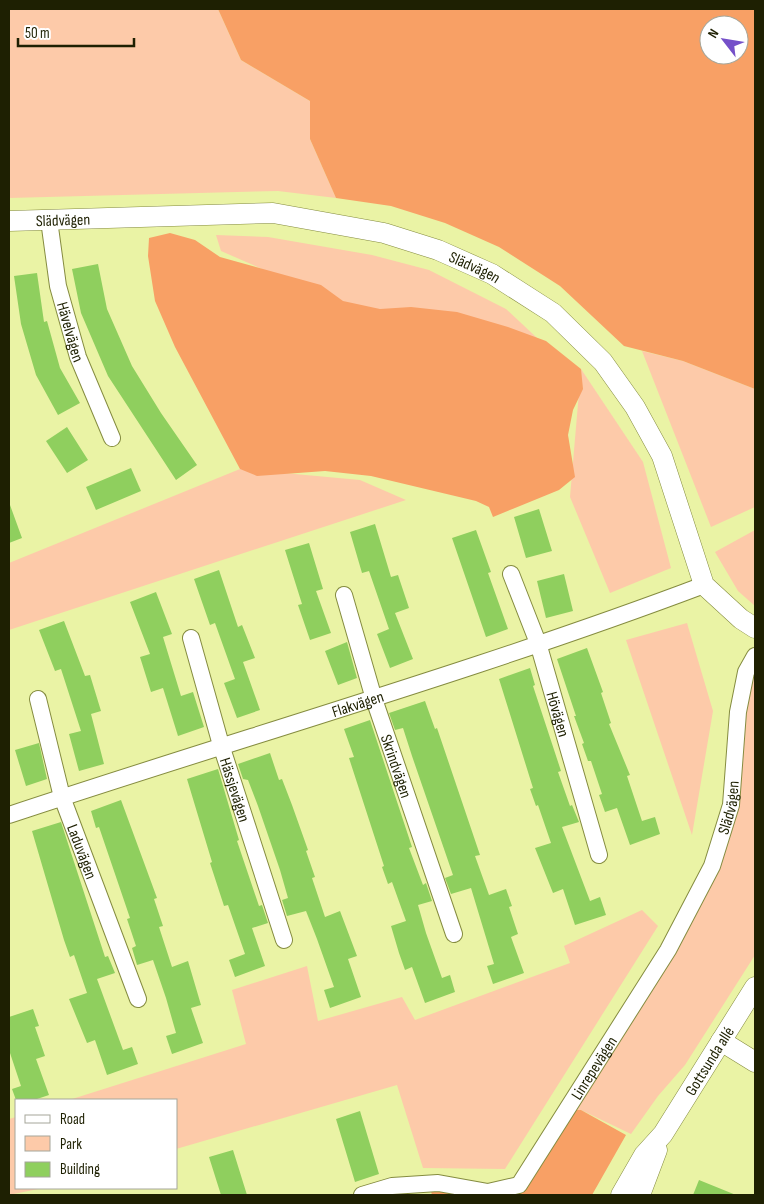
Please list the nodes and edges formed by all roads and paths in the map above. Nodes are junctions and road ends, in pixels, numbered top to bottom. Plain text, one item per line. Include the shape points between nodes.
1 (49, 220) junction
2 (9, 221) edge
3 (112, 438) dead end
4 (511, 574) dead end
5 (704, 585) junction
6 (344, 595) dead end
7 (755, 628) edge
8 (190, 638) dead end
9 (538, 643) junction
10 (755, 656) edge
11 (38, 699) dead end
12 (374, 699) junction
13 (221, 745) junction
14 (62, 797) junction
15 (9, 815) edge
16 (599, 855) dead end
17 (454, 934) dead end
18 (284, 940) dead end
19 (668, 950) joint
20 (755, 986) edge
21 (138, 999) dead end
22 (721, 1042) junction
23 (755, 1062) edge
24 (663, 1134) junction
25 (522, 1190) edge
26 (362, 1195) edge
27 (622, 1195) edge
28 (640, 1195) edge

1 - 2 street, Slädvägen
1 - 3 street, Hävelvägen via 58,286 78,357
1 - 5 street, Slädvägen via 273,213 384,233 438,250 492,274 553,313 602,362 635,407 662,456
4 - 9 street, Hövägen
5 - 7 street, Slädvägen
5 - 9 street, Flakvägen
6 - 12 street, Skrindvägen
8 - 13 street, Hässjevägen
9 - 12 street, Flakvägen
9 - 16 street, Hövägen
10 - 19 street, Slädvägen via 746,672 738,712 731,805 712,866
11 - 14 street, Laduvägen
12 - 13 street, Flakvägen
12 - 17 street, Skrindvägen
13 - 14 street, Flakvägen
13 - 18 street, Hässjevägen
14 - 15 street, Flakvägen
14 - 21 street, Laduvägen
19 - 25 street, Linrepevägen
20 - 22 street, Gottsunda allé
22 - 23 street
22 - 24 street, Gottsunda allé
24 - 27 street, Gottsunda allé via 644,1155
24 - 28 street, Gottsunda allé
25 - 26 street, Linrepevägen via 488,1192 438,1183 392,1186

